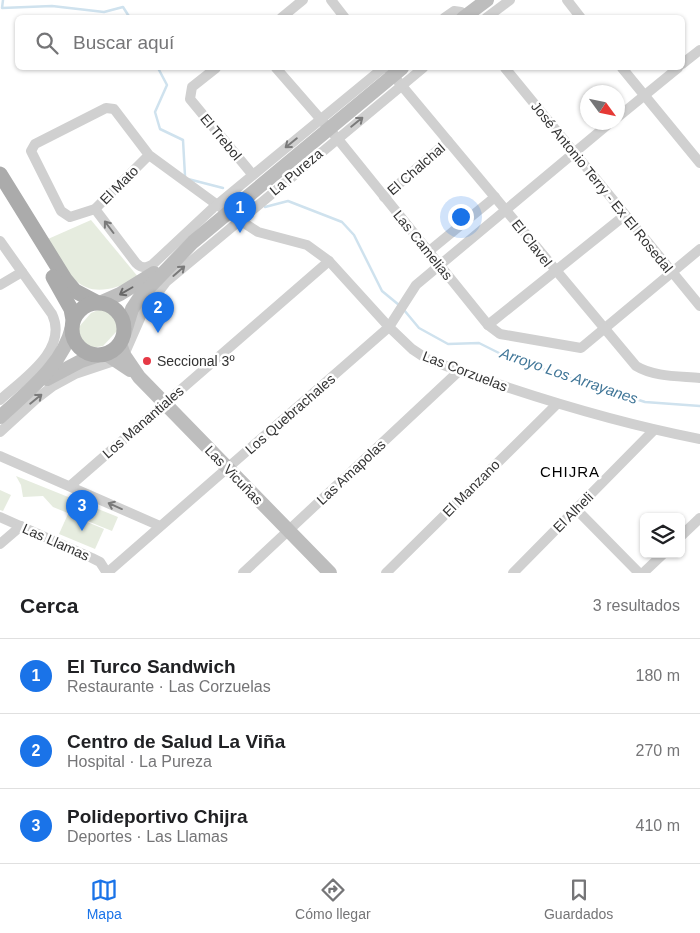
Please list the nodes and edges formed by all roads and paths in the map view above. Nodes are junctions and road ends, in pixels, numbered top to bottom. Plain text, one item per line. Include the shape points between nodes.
1 (304, 0) edge
2 (331, 0) edge
3 (487, 0) edge
4 (510, 0) edge
5 (567, 0) edge
6 (284, 15) edge
7 (343, 15) edge
8 (448, 15) edge
9 (463, 15) edge
10 (468, 15) edge
11 (490, 15) edge
12 (579, 15) edge
13 (700, 50) edge
14 (685, 62) edge
15 (213, 70) edge
16 (278, 70) edge
17 (408, 70) edge
18 (507, 70) edge
19 (624, 70) edge
20 (675, 70) edge
21 (393, 72) edge
22 (644, 95) junction
23 (625, 111) edge
24 (328, 128) junction
25 (602, 130) edge
26 (448, 141) junction
27 (574, 154) junction
28 (149, 155) junction
29 (700, 163) edge
30 (252, 174) junction
31 (1, 175) edge
32 (0, 193) edge
33 (384, 197) junction
34 (495, 197) junction
35 (222, 208) junction
36 (95, 209) junction
37 (506, 210) junction
38 (60, 211) joint
39 (624, 216) junction
40 (239, 220) junction
41 (0, 241) edge
42 (193, 242) junction
43 (700, 249) edge
44 (3, 252) edge
45 (428, 252) junction
46 (329, 261) junction
47 (439, 266) junction
48 (554, 271) junction
49 (22, 272) junction
50 (671, 273) junction
51 (0, 285) edge
52 (99, 302) junction
53 (700, 306) edge
54 (72, 324) junction
55 (488, 325) junction
56 (389, 327) junction
57 (604, 329) junction
58 (115, 351) junction
59 (460, 371) junction
60 (700, 378) edge
61 (0, 400) edge
62 (18, 400) junction
63 (164, 403) junction
64 (557, 404) junction
65 (0, 417) edge
66 (654, 430) junction
67 (0, 432) edge
68 (700, 439) edge
69 (0, 456) edge
70 (228, 469) junction
71 (70, 486) junction
72 (576, 509) junction
73 (0, 517) edge
74 (700, 518) edge
75 (21, 526) junction
76 (160, 526) junction
77 (288, 531) junction
78 (685, 532) edge
79 (0, 544) edge
80 (659, 558) edge
81 (107, 573) edge
82 (243, 573) edge
83 (330, 573) edge
84 (386, 573) edge
85 (513, 573) edge
86 (639, 573) edge
87 (643, 573) edge

1 - 6 street
2 - 7 street
3 - 10 main road
4 - 11 street
5 - 12 street
8 - 9 street via 454,11
13 - 14 street
15 - 30 street, El Trebol via 192,87 190,99
16 - 24 street, Las Camelias
17 - 21 street
18 - 27 street, José Antonio Terry - Ex El Rosedal
19 - 22 street
20 - 22 street
21 - 24 main road
21 - 26 street, El Clavel
22 - 23 street
22 - 29 street
24 -> 30 street
24 - 33 street, Las Camelias
24 - 35 main road
24 - 40 street, La Pureza
25 - 27 street, Los Quebrachales
26 - 33 street, El Chalchal
26 - 34 street, El Clavel
27 - 37 street, Los Quebrachales
27 - 39 street, José Antonio Terry - Ex El Rosedal
28 - 35 street, Las Corzuelas
28 - 36 street, El Mato
28 - 38 street, Las Corzuelas via 119,113 106,108 35,144 32,156
30 - 35 street
31 - 52 main road via 65,279 75,291
32 - 54 main road via 66,296
33 - 45 street, Las Camelias
34 - 37 street, El Clavel
34 - 45 street
35 -> 36 street via 146,268 136,263
35 - 40 street, Las Corzuelas
35 - 42 main road
36 - 38 street, El Mato via 70,216
37 - 47 street, Los Quebrachales
37 - 48 street, El Clavel
39 - 48 street
39 - 50 street, José Antonio Terry - Ex El Rosedal
40 - 46 street, Las Corzuelas via 258,232 307,245
58 -> 40 street, La Pureza via 166,282
41 - 44 street
42 -> 52 main road via 151,276
42 - 58 main road via 140,297
43 - 50 street, Las Camelias
44 - 49 street
45 - 47 street, Las Camelias
46 - 56 street, Las Corzuelas
46 - 63 street, Los Manantiales
47 - 55 street, Las Camelias
47 - 56 street, Los Quebrachales via 416,285
48 - 55 street
48 - 57 street, El Clavel
49 - 51 street
49 - 61 street via 55,321 54,343 40,364
50 - 53 street, José Antonio Terry - Ex El Rosedal
50 - 57 street, Las Camelias
52 - 54 main road via 82,308
52 - 58 main road via 113,306 124,326
54 - 58 main road via 76,344 90,354
54 - 62 main road via 59,360
55 - 57 street, Las Camelias via 500,334 572,348 581,348
56 - 59 street, Las Corzuelas via 427,359
56 - 70 street, Los Quebrachales
57 - 60 street, El Clavel via 645,372
58 - 62 main road via 81,360 56,372
58 - 63 main road, Las Vicuñas
67 -> 58 street via 53,386
59 - 64 street, Las Corzuelas
59 - 77 street, Las Amapolas
62 - 65 main road
63 - 70 main road, Las Vicuñas
63 - 71 street, Los Manantiales
64 - 66 street, Las Corzuelas
64 - 84 street, El Manzano
66 - 68 street, Las Corzuelas
66 - 72 street, El Alheli
69 - 71 street
70 - 76 street, Los Quebrachales
70 - 77 main road, Las Vicuñas
76 -> 71 street
72 - 85 street, El Alheli
72 - 86 street
73 - 75 street, Las Llamas
74 - 78 street
75 - 79 street
75 - 81 street, Las Llamas via 100,562
76 - 81 street, Los Quebrachales
77 - 82 street, Las Amapolas
77 - 83 main road, Las Vicuñas
80 - 87 street

